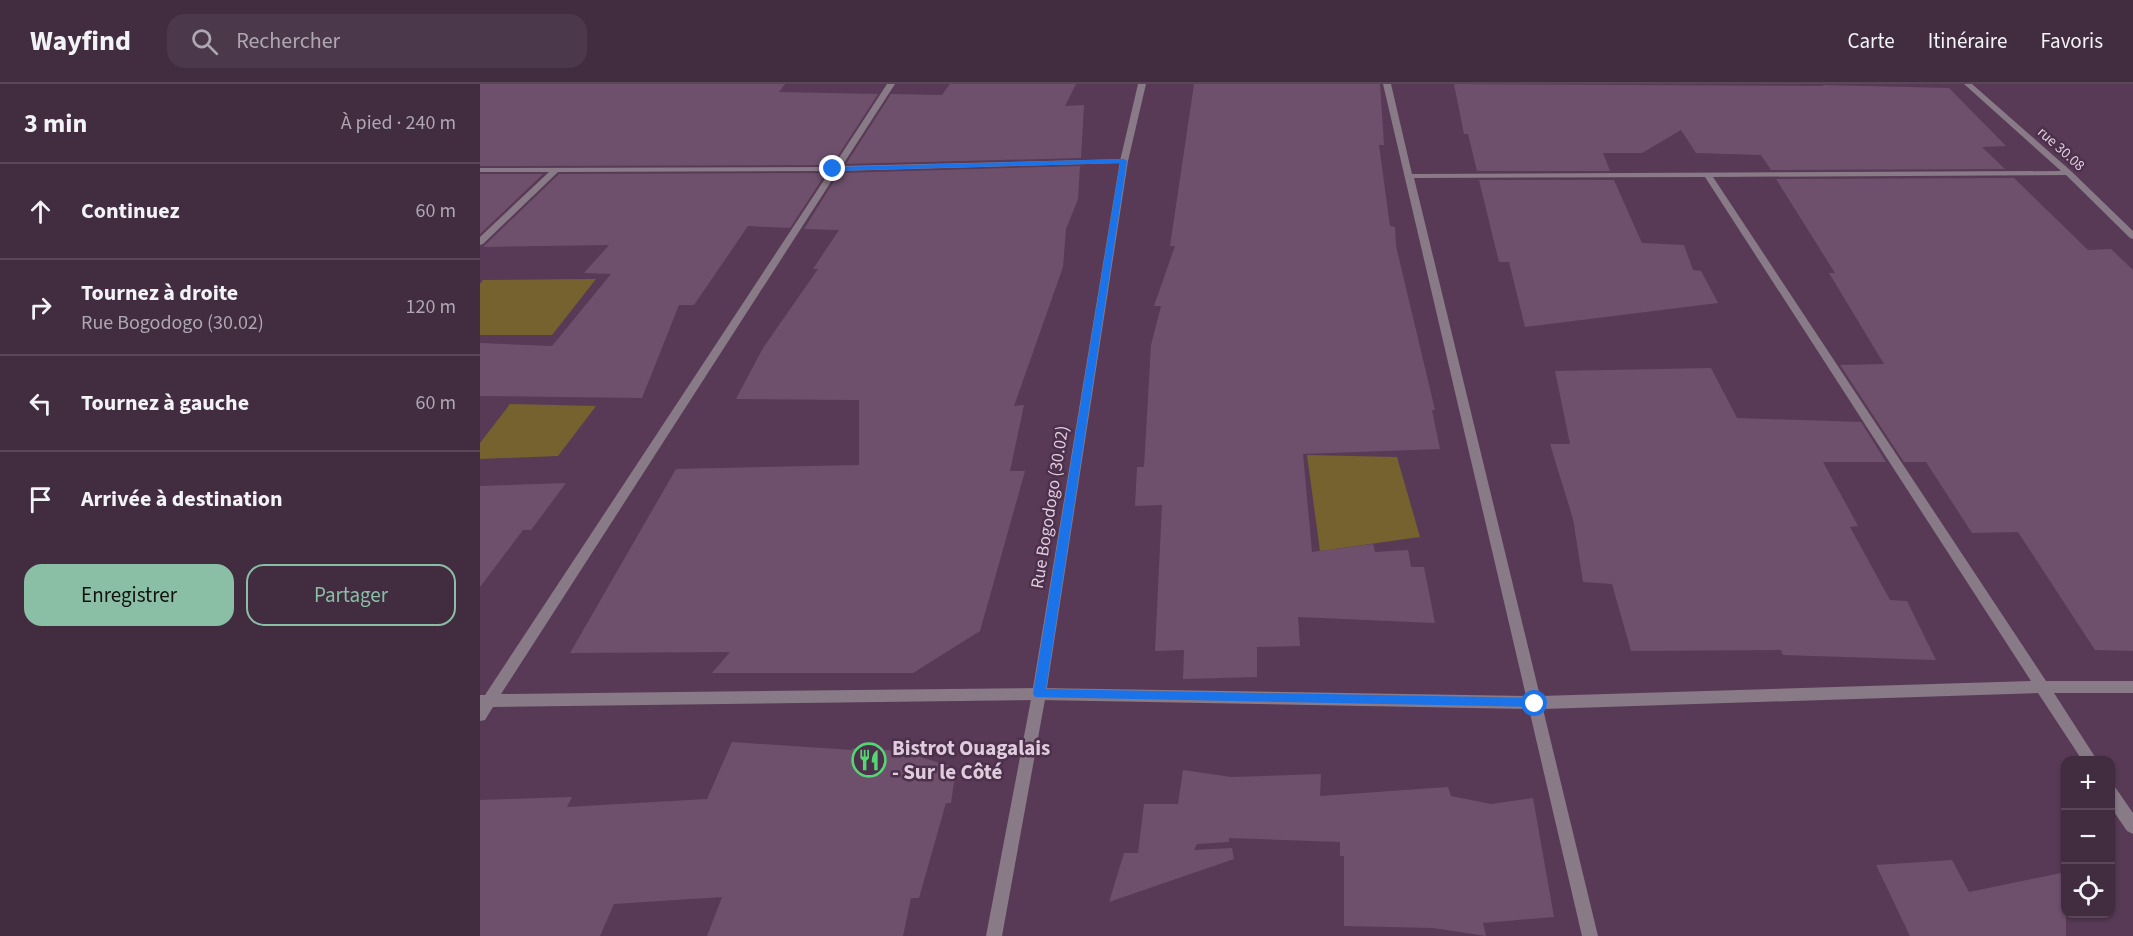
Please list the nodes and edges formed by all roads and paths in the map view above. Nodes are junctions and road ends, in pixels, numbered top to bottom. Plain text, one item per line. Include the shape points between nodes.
1 (891, 84) edge
2 (1142, 84) edge
3 (1387, 84) edge
4 (1968, 84) edge
5 (1124, 161) junction
6 (833, 169) junction
7 (480, 170) edge
8 (556, 170) junction
9 (2068, 173) junction
10 (1707, 174) junction
11 (1408, 176) junction
12 (2133, 237) edge
13 (480, 242) edge
14 (2042, 687) junction
15 (2133, 687) edge
16 (1039, 694) junction
17 (485, 701) edge
18 (1535, 704) junction
19 (480, 715) edge
20 (2087, 756) edge
21 (2115, 799) edge
22 (2133, 826) edge
23 (994, 936) edge
24 (1590, 936) edge

1 - 6 street
2 - 5 street, Rue Bogodogo (30.02)
3 - 11 street
4 - 9 street, rue 30.08
5 - 6 street
5 - 16 street, Rue Bogodogo (30.02)
6 - 8 street
6 - 17 street
7 - 8 street
8 - 13 street
9 - 10 street
9 - 12 street, rue 30.08
10 - 11 street
10 - 14 street
11 - 18 street
14 - 15 street
14 - 18 street
14 - 20 street
16 - 17 street
16 - 18 street
16 - 23 street, Rue Bogodogo (30.02)
17 - 19 street
18 - 24 street
21 - 22 street

